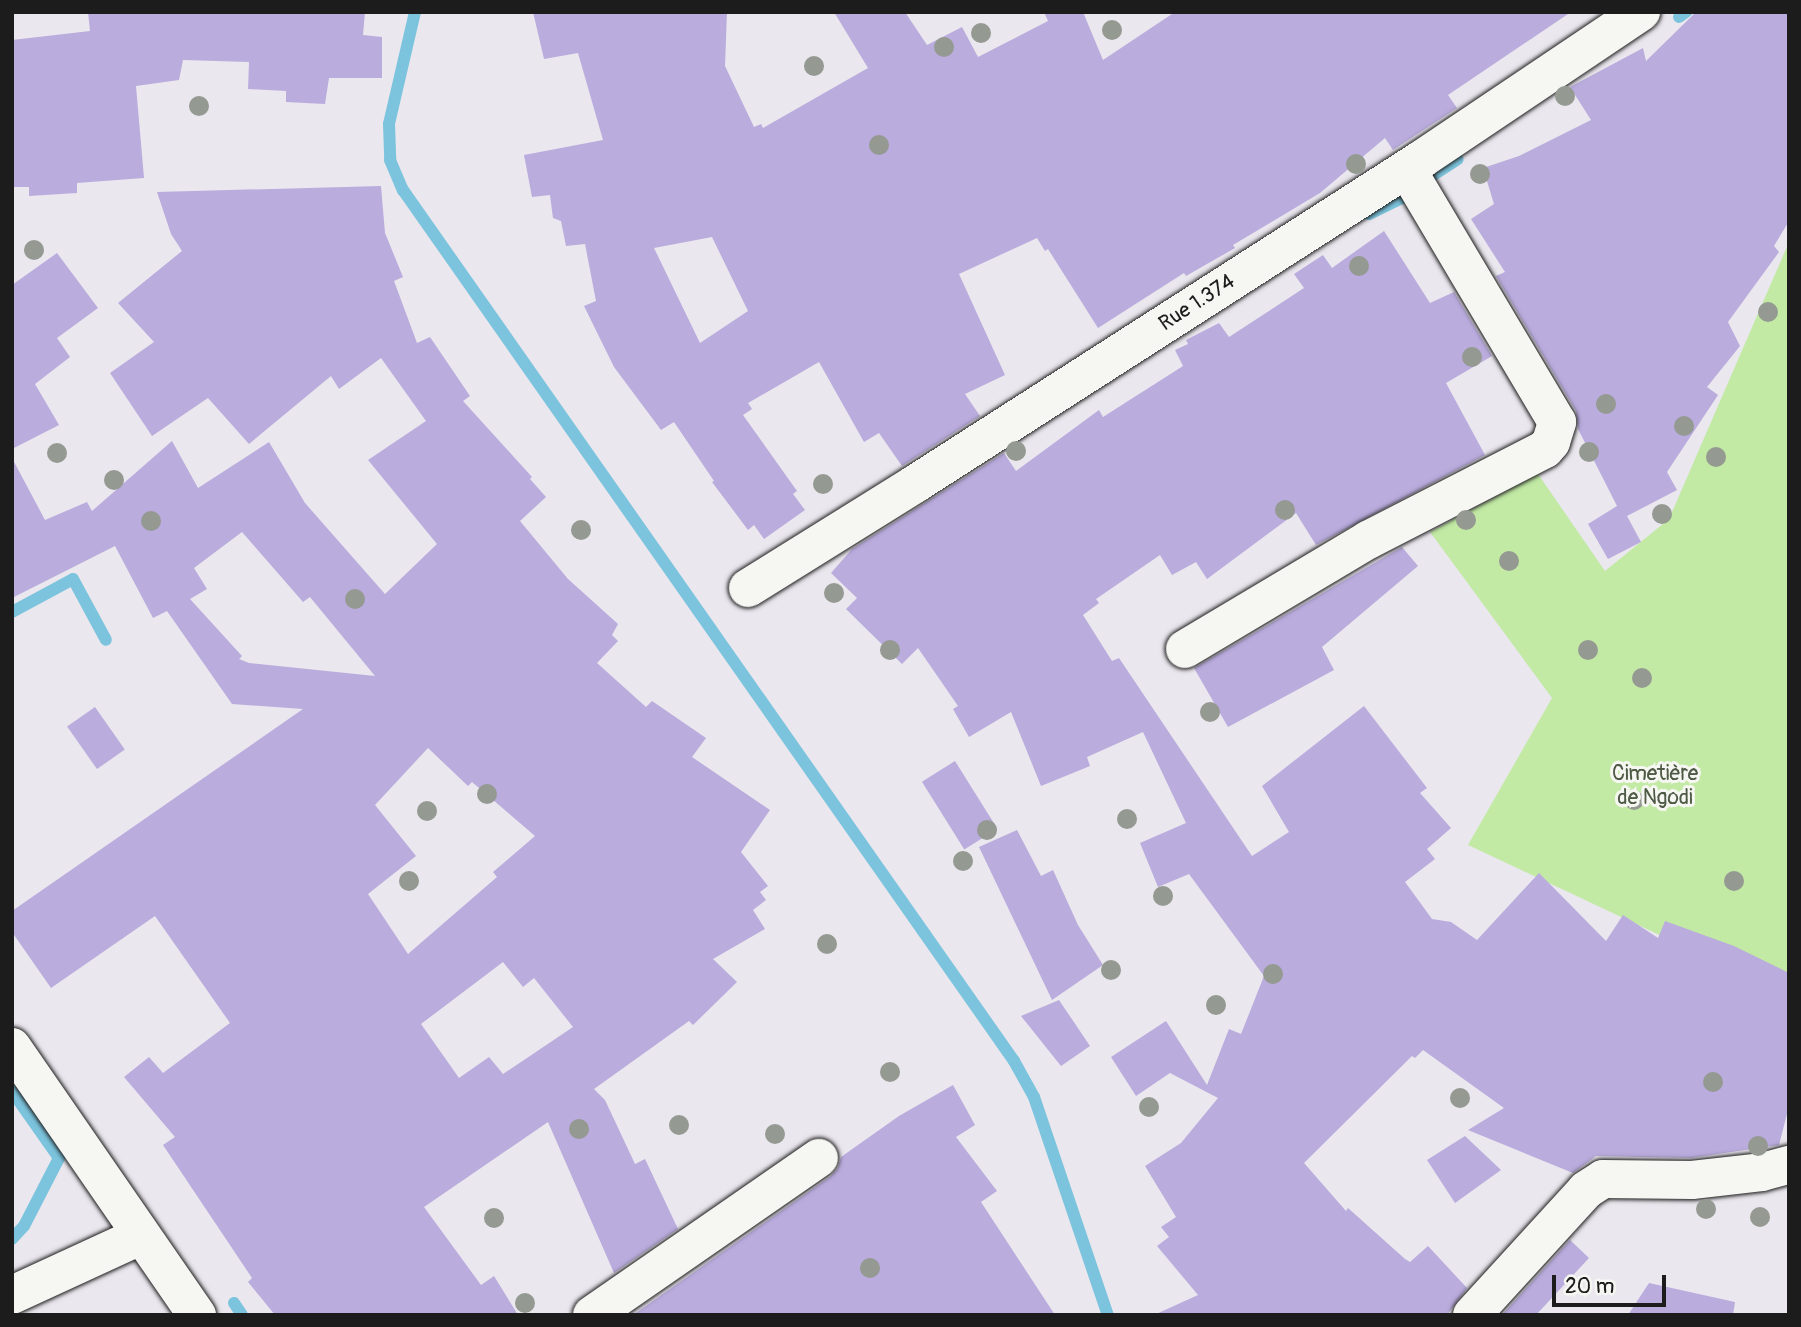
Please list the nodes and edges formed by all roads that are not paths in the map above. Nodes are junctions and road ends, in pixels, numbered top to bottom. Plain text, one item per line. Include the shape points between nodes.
1 (1642, 12) edge
2 (1407, 169) junction
3 (748, 588) dead end
4 (1185, 649) dead end
5 (12, 1047) edge
6 (819, 1158) dead end
7 (1789, 1165) edge
8 (140, 1236) junction
9 (12, 1295) edge
10 (197, 1315) edge
11 (592, 1315) edge
12 (1472, 1315) edge

1 - 2 street, Rue 1.374
2 - 3 street, Rue 1.374
2 - 4 street via 1557,422 1551,442 1368,540
5 - 8 street
6 - 11 street
7 - 12 street via 1692,1180 1602,1180 1586,1190
8 - 9 street
8 - 10 street

